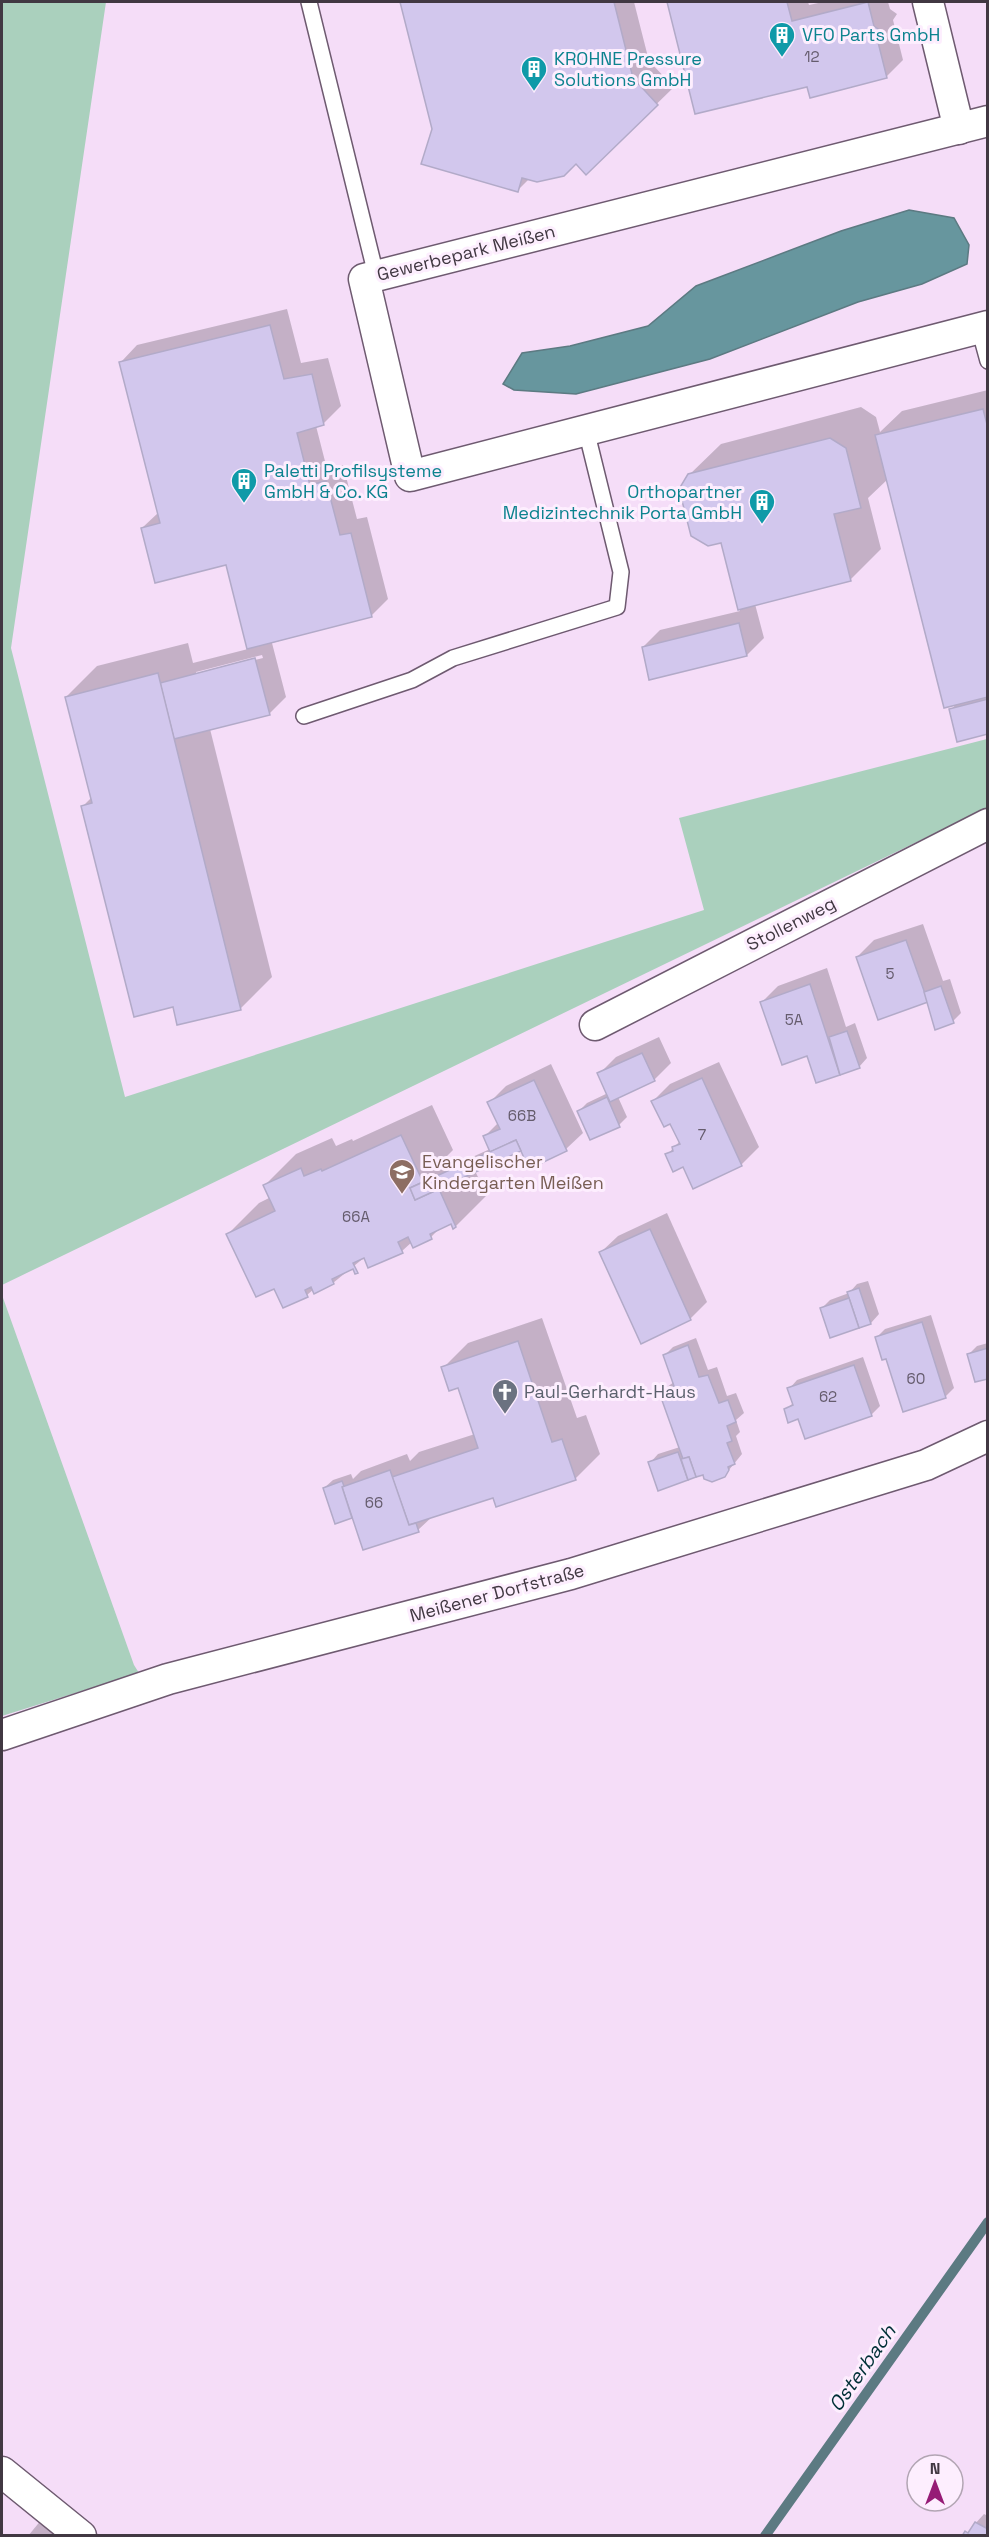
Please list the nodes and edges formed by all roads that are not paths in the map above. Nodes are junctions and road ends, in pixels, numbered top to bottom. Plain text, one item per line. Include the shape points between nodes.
1 (309, 2) edge
2 (928, 2) edge
3 (987, 121) edge
4 (959, 129) junction
5 (376, 275) junction
6 (983, 327) edge
7 (987, 361) edge
8 (586, 430) junction
9 (304, 716) dead end
10 (987, 824) edge
11 (595, 1024) dead end
12 (987, 1436) edge
13 (2, 1735) edge
14 (2, 2472) edge
15 (81, 2535) edge

1 - 5 lane
2 - 4 street
3 - 4 street, Gewerbepark Meißen
4 - 5 street, Gewerbepark Meißen
5 - 8 street, Gewerbepark Meißen via 364,279 410,476
6 - 7 lane
6 - 8 street, Gewerbepark Meißen
8 - 9 lane via 621,572 617,607 453,658 412,680
10 - 11 street, Stollenweg
12 - 13 street, Meißener Dorfstraße via 926,1466 571,1574 168,1679
14 - 15 street

